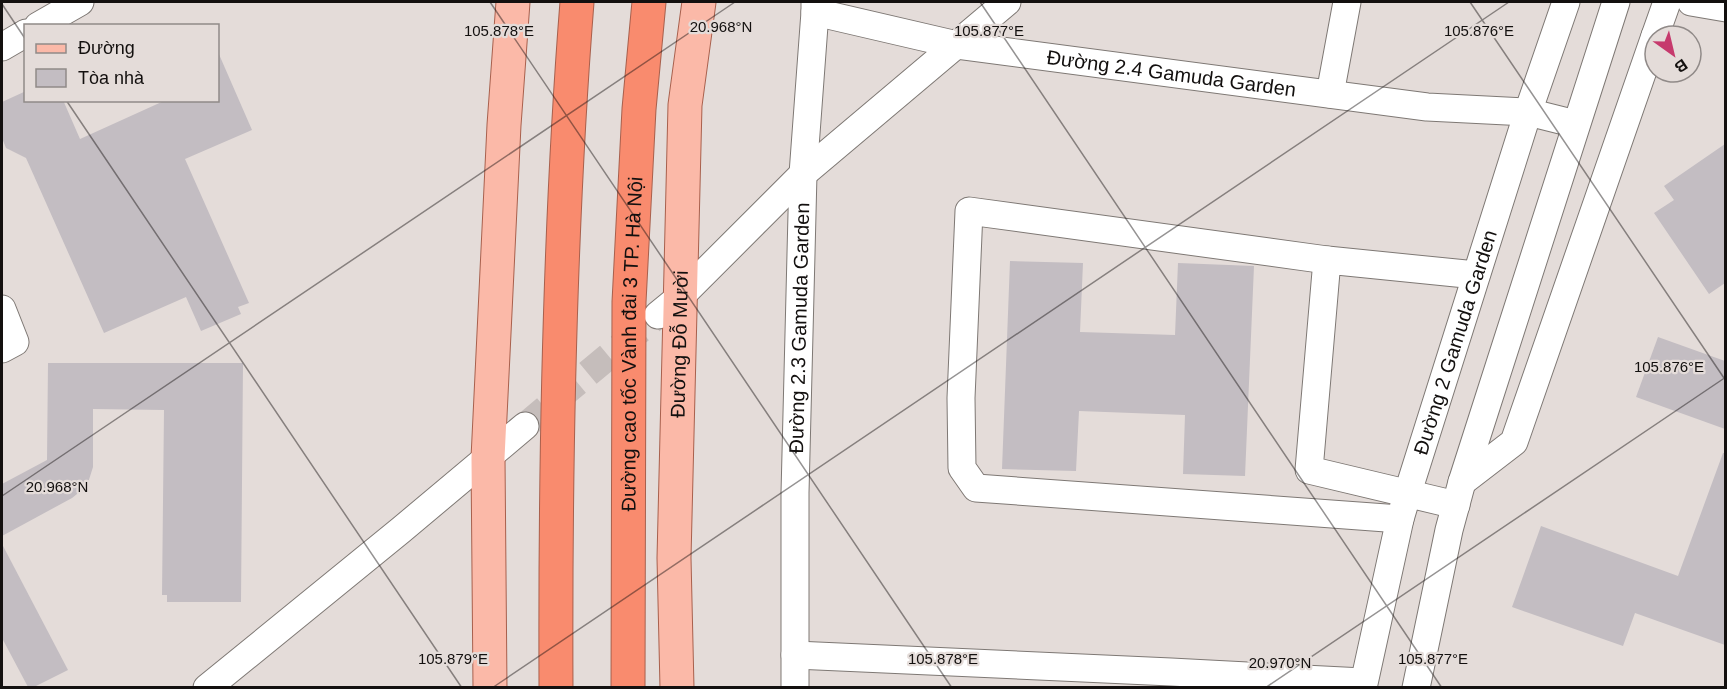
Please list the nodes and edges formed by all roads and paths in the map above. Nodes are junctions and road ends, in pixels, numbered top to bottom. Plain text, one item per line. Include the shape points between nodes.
1 (80, 2) edge
2 (513, 2) edge
3 (577, 2) edge
4 (649, 2) edge
5 (699, 2) edge
6 (1007, 2) edge
7 (1347, 2) edge
8 (1566, 2) edge
9 (1616, 2) edge
10 (1667, 2) edge
11 (1691, 2) edge
12 (815, 7) edge
13 (1725, 8) edge
14 (42, 24) edge
15 (1659, 24) edge
16 (24, 34) edge
17 (957, 45) junction
18 (2, 47) edge
19 (1643, 71) edge
20 (1330, 93) junction
21 (1528, 112) junction
22 (1576, 124) junction
23 (803, 174) junction
24 (1327, 260) junction
25 (1476, 275) junction
26 (669, 306) junction
27 (2, 309) edge
28 (8, 345) edge
29 (525, 426) tunnel mouth
30 (488, 458) junction
31 (1408, 492) junction
32 (1459, 493) junction
33 (1400, 519) junction
34 (795, 655) junction
35 (1171, 680) edge
36 (1363, 685) edge
37 (207, 687) edge
38 (490, 687) edge
39 (556, 687) edge
40 (628, 687) edge
41 (677, 687) edge
42 (795, 687) edge
43 (1416, 687) edge

1 - 14 street
2 - 30 main road
3 - 39 highway via 560,313
4 - 40 highway, Đường cao tốc Vành đai 3 TP. Hà Nội via 629,302
5 - 26 main road, Đường Đỗ Mười via 685,105
6 - 17 street
7 - 20 street
8 - 21 street, Đường 2 Gamuda Garden
9 - 22 street
10 - 15 street
11 - 13 street
12 - 17 street, Đường 2.4 Gamuda Garden
12 - 23 street, Đường 2.3 Gamuda Garden
16 - 18 street
17 - 20 street, Đường 2.4 Gamuda Garden
17 - 23 street
19 - 32 street via 1514,442
20 - 21 street, Đường 2.4 Gamuda Garden via 1427,107
21 - 22 street, Đường 2.4 Gamuda Garden
21 - 25 street, Đường 2 Gamuda Garden
22 - 32 street
23 - 26 street
23 - 34 street, Đường 2.3 Gamuda Garden
24 - 25 street
24 - 31 street via 1309,470
24 - 33 street via 969,211 962,468 976,488
25 - 31 street, Đường 2 Gamuda Garden
26 - 41 main road, Đường Đỗ Mười
27 - 28 street
29 - 30 street
30 - 37 street
30 - 38 main road
31 - 32 street
31 - 33 street, Đường 2 Gamuda Garden
32 - 43 street
33 - 36 street, Đường 2 Gamuda Garden
34 - 35 street
34 - 42 street, Đường 2.3 Gamuda Garden
35 - 36 street

